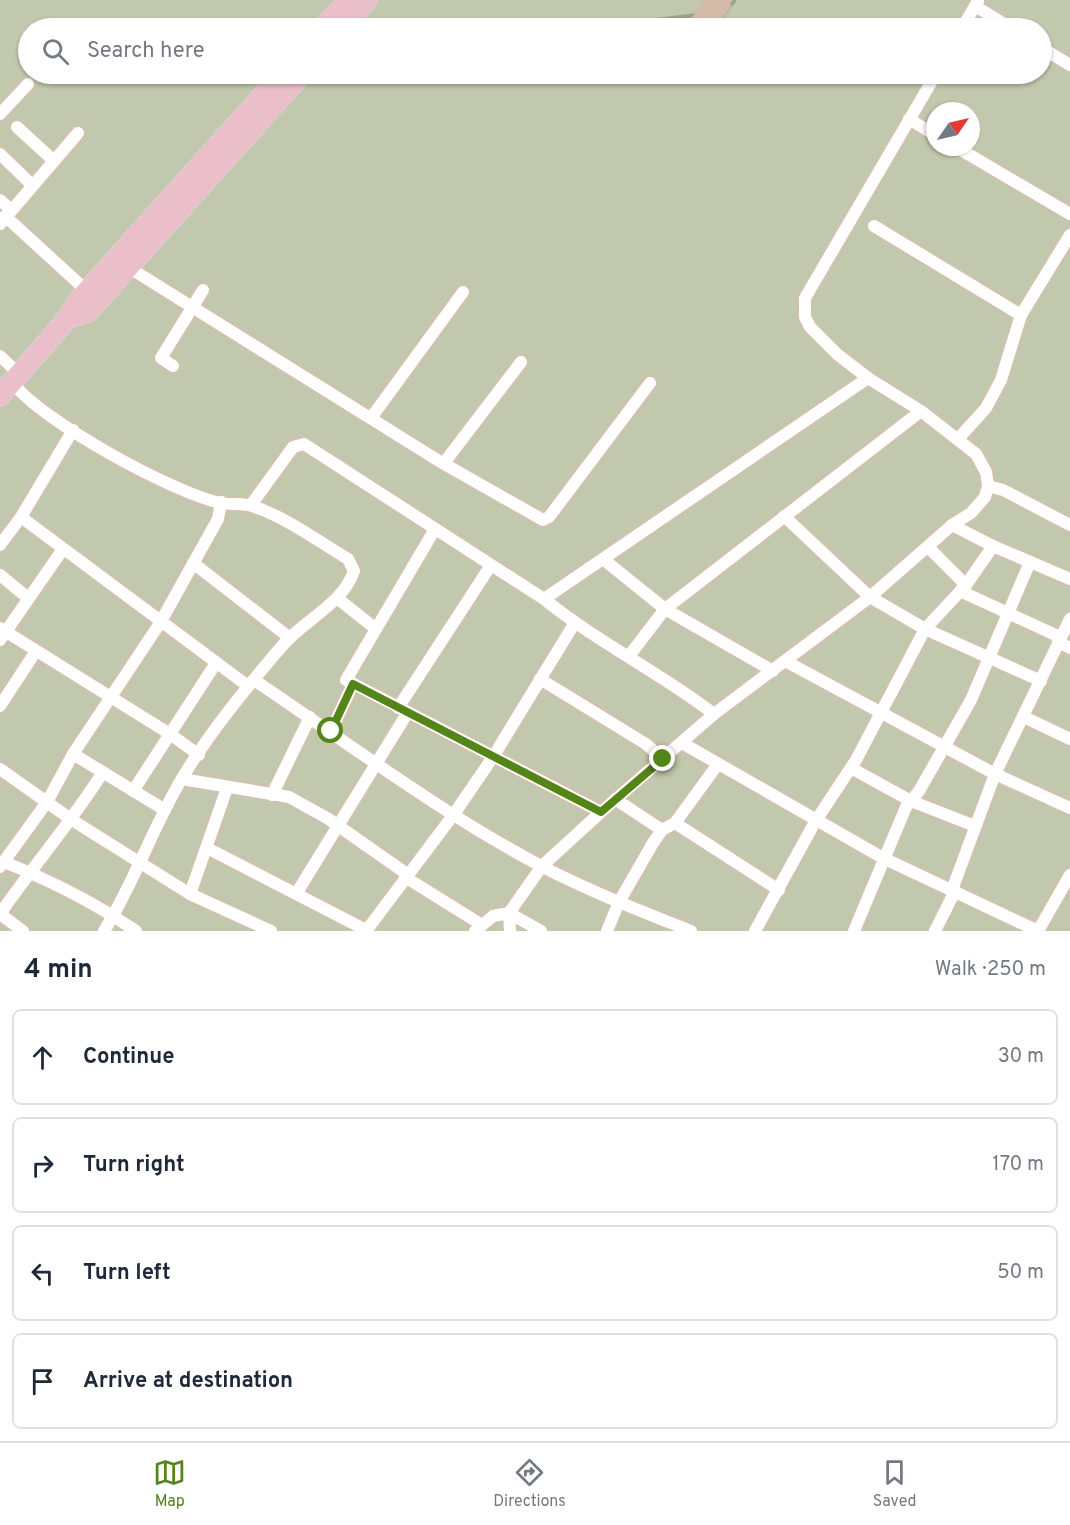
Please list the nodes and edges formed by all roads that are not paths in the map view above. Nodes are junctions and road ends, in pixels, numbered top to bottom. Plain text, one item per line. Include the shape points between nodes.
1 (349, 0) edge
2 (368, 0) edge
3 (976, 3) edge
4 (332, 18) edge
5 (351, 18) edge
6 (968, 18) edge
7 (997, 18) edge
8 (1052, 54) edge
9 (1070, 65) edge
10 (28, 84) dead end
11 (273, 84) edge
12 (293, 84) edge
13 (930, 84) edge
14 (0, 114) edge
15 (909, 119) junction
16 (17, 127) dead end
17 (926, 129) edge
18 (78, 134) dead end
19 (0, 154) edge
20 (971, 156) edge
21 (54, 161) junction
22 (33, 185) junction
23 (0, 200) edge
24 (1070, 214) edge
25 (5, 216) edge
26 (874, 226) dead end
27 (1070, 235) edge
28 (128, 267) junction
29 (203, 290) dead end
30 (87, 291) junction
31 (463, 292) dead end
32 (192, 307) junction
33 (1021, 315) junction
34 (68, 318) junction
35 (0, 357) edge
36 (521, 362) dead end
37 (173, 366) dead end
38 (868, 378) junction
39 (650, 383) dead end
40 (11, 384) edge
41 (921, 411) junction
42 (371, 418) junction
43 (72, 430) junction
44 (958, 439) junction
45 (444, 463) junction
46 (988, 486) junction
47 (221, 502) junction
48 (251, 505) junction
49 (784, 516) junction
50 (21, 517) junction
51 (952, 525) junction
52 (1070, 525) edge
53 (435, 529) junction
54 (0, 545) edge
55 (993, 546) junction
56 (929, 548) junction
57 (63, 549) junction
58 (603, 559) junction
59 (1030, 562) junction
60 (193, 563) junction
61 (491, 565) junction
62 (0, 575) edge
63 (1070, 579) edge
64 (963, 588) junction
65 (870, 597) junction
66 (28, 598) junction
67 (337, 598) junction
68 (544, 599) junction
69 (665, 609) junction
70 (1008, 616) junction
71 (1070, 619) edge
72 (160, 623) junction
73 (574, 624) junction
74 (376, 629) junction
75 (925, 629) junction
76 (2, 634) edge
77 (290, 638) junction
78 (1059, 640) junction
79 (1070, 648) edge
80 (36, 651) junction
81 (629, 656) junction
82 (990, 659) junction
83 (787, 662) junction
84 (216, 663) junction
85 (773, 671) junction
86 (540, 679) junction
87 (1041, 681) junction
88 (251, 683) junction
89 (353, 684) junction
90 (111, 696) junction
91 (0, 706) edge
92 (403, 710) junction
93 (882, 713) junction
94 (714, 714) junction
95 (310, 717) junction
96 (1024, 717) junction
97 (331, 731) junction
98 (170, 734) junction
99 (1070, 739) edge
100 (682, 743) junction
101 (944, 748) junction
102 (73, 754) junction
103 (199, 755) junction
104 (492, 757) junction
105 (663, 759) junction
106 (377, 762) junction
107 (718, 764) junction
108 (851, 768) junction
109 (0, 769) edge
110 (103, 772) junction
111 (995, 774) junction
112 (182, 779) junction
113 (227, 788) junction
114 (134, 791) junction
115 (272, 795) junction
116 (615, 799) junction
117 (911, 801) junction
118 (47, 802) junction
119 (1070, 808) edge
120 (165, 810) junction
121 (601, 812) junction
122 (454, 814) junction
123 (72, 820) junction
124 (816, 822) junction
125 (675, 823) junction
126 (337, 824) junction
127 (975, 826) junction
128 (662, 830) junction
129 (207, 848) junction
130 (883, 858) junction
131 (140, 862) junction
132 (2, 864) edge
133 (542, 866) junction
134 (29, 872) junction
135 (406, 875) junction
136 (1070, 875) edge
137 (779, 890) junction
138 (954, 891) junction
139 (190, 894) junction
140 (296, 894) junction
141 (619, 902) junction
142 (1, 912) edge
143 (509, 913) junction
144 (114, 916) junction
145 (478, 928) edge
146 (23, 931) edge
147 (105, 931) edge
148 (135, 931) edge
149 (271, 931) edge
150 (367, 931) edge
151 (510, 931) edge
152 (541, 931) edge
153 (607, 931) edge
154 (692, 931) edge
155 (755, 931) edge
156 (854, 931) edge
157 (935, 931) edge
158 (1038, 931) edge

1 - 4 main road
2 - 5 main road
3 - 6 street
3 - 7 street
8 - 9 street
10 - 14 street
11 - 30 main road
12 - 28 main road
13 - 15 street
15 - 17 street
15 - 38 street via 805,298 805,317 810,327
16 - 21 street
18 - 21 street
19 - 22 street
20 - 24 street
21 - 22 street
22 - 25 street
23 - 25 street
25 - 30 street
26 - 33 street
27 - 33 street
28 - 32 street
28 - 34 main road via 88,312
29 - 32 street
30 - 34 main road
31 - 42 street
32 - 37 street via 161,358
32 - 42 street
33 - 44 street via 1001,380 986,408
34 - 40 main road
35 - 40 street
36 - 45 street
38 - 41 street
38 - 58 street
39 - 45 street via 543,520
40 - 43 street
41 - 44 street
41 - 49 street
42 - 45 street
43 - 47 street via 173,487
43 - 50 street
44 - 46 street via 976,454 986,472
46 - 51 street via 985,497 971,513
46 - 52 street
47 - 48 street
47 - 60 street via 218,519
48 - 53 street via 293,447 304,444
48 - 67 street via 348,559 354,571
49 - 65 street
49 - 69 street
50 - 54 street
50 - 57 street
51 - 55 street
51 - 56 street
53 - 61 street
53 - 74 street
55 - 59 street
55 - 64 street
56 - 64 street
56 - 65 street
57 - 66 street
57 - 72 street
58 - 68 street
58 - 69 street
59 - 63 street
59 - 70 street
60 - 72 street
60 - 77 street
61 - 68 street
61 - 92 street
62 - 66 street
64 - 70 street
64 - 75 street
65 - 75 street
65 - 83 street
66 - 76 street
67 - 74 street
67 - 77 street
68 - 73 street
69 - 81 street
69 - 85 street
70 - 78 street
70 - 82 street
71 - 78 street
72 - 84 street
72 - 90 street
73 - 81 street
73 - 86 street
74 - 89 street via 346,680
75 - 82 street
75 - 93 street
76 - 80 street
77 - 88 street
78 - 79 street
78 - 87 street
80 - 90 street
80 - 91 street
81 - 94 street
82 - 87 street
82 - 101 street
83 - 85 street
83 - 93 street
84 - 88 street
84 - 98 street
85 - 94 street
86 - 104 street
86 - 105 street via 646,744
87 - 96 street
88 - 95 street
88 - 103 street
89 - 92 street
89 - 97 street
90 - 98 street
90 - 102 street
92 - 104 street
92 - 106 street
93 - 101 street
93 - 108 street
94 - 100 street
95 - 97 street
95 - 115 street
96 - 99 street
96 - 111 street
97 - 106 street
98 - 103 street
98 - 114 street
100 - 105 street
100 - 107 street
101 - 111 street
101 - 117 street
102 - 110 street
102 - 118 street
103 - 112 street
104 - 121 street
104 - 122 street
105 - 116 street
106 - 122 street
106 - 126 street
107 - 124 street
107 - 125 street
108 - 117 street
108 - 124 street
109 - 118 street
110 - 114 street
110 - 123 street
111 - 119 street
111 - 127 street
112 - 113 street
112 - 120 street
113 - 115 street
113 - 129 street
114 - 120 street
115 - 126 street via 289,797
116 - 121 street
116 - 128 street
117 - 127 street
117 - 130 street
118 - 123 street
118 - 132 street
120 - 131 street
121 - 133 street
122 - 133 street
122 - 135 street
123 - 131 street
123 - 134 street
124 - 130 street
124 - 137 street
125 - 128 street
125 - 137 street
126 - 135 street
126 - 140 street
127 - 138 street
128 - 141 street
129 - 139 street
129 - 140 street
130 - 138 street
130 - 156 street
131 - 139 street
131 - 144 street
132 - 134 street
133 - 141 street
133 - 143 street
134 - 142 street
134 - 144 street
135 - 145 street
135 - 150 street
136 - 158 street
137 - 155 street
138 - 157 street
138 - 158 street
139 - 149 street
140 - 150 street
141 - 153 street
141 - 154 street
142 - 146 street
143 - 145 street via 493,916
143 - 151 street
143 - 152 street
144 - 147 street
144 - 148 street

